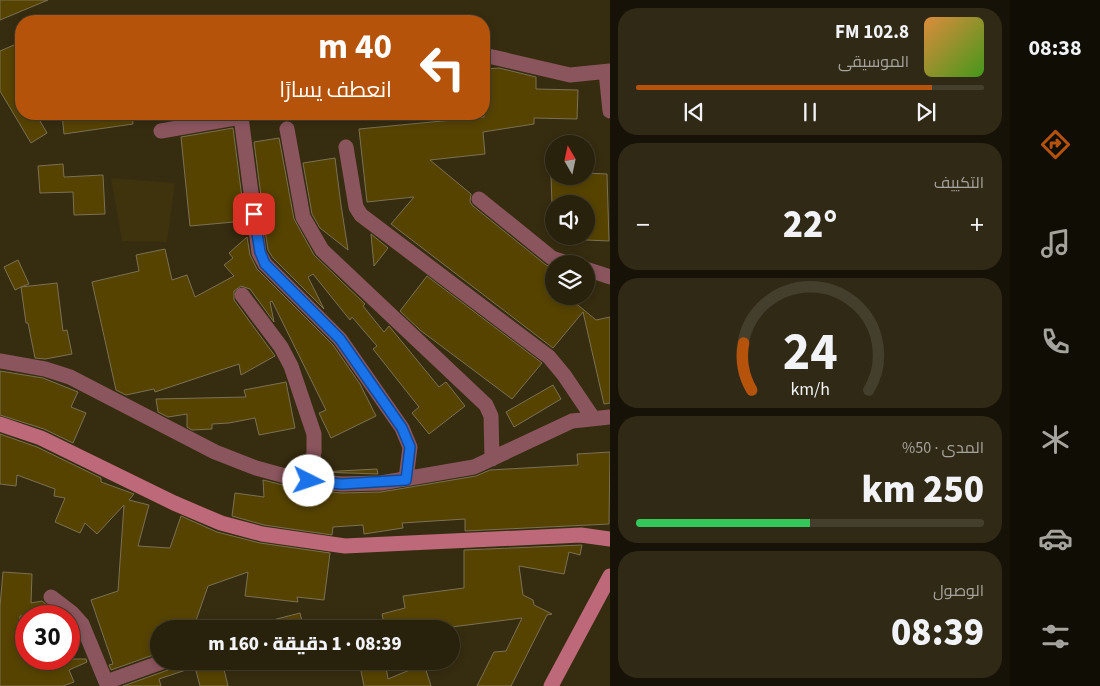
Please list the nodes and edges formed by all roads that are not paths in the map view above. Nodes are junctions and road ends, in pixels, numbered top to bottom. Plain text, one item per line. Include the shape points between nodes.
1 (490, 56) edge
2 (608, 72) edge
3 (610, 111) edge
4 (224, 120) edge
5 (241, 120) edge
6 (287, 129) dead end
7 (161, 131) dead end
8 (346, 147) dead end
9 (479, 199) dead end
10 (548, 255) edge
11 (595, 272) edge
12 (610, 276) edge
13 (242, 295) dead end
14 (0, 361) edge
15 (610, 417) edge
16 (593, 418) junction
17 (0, 424) edge
18 (492, 459) junction
19 (406, 480) junction
20 (309, 481) junction
21 (610, 539) edge
22 (610, 576) edge
23 (51, 597) dead end
24 (150, 667) edge
25 (104, 684) edge
26 (550, 686) edge

1 - 2 street via 570,75
2 - 3 street
4 - 7 street
5 - 19 street via 260,252 265,264 340,339 402,428 410,447
6 - 18 street via 303,217 312,236 322,250 486,405 491,416
8 - 16 street via 356,207 361,214 549,357
9 - 10 street
11 - 12 street
13 - 20 street via 281,347 291,366 314,434
14 - 20 street via 70,377 215,452 256,468
15 - 16 street
16 - 18 street via 572,422
17 - 21 main road via 41,438 214,520 262,534 345,546 581,535
18 - 19 street via 474,468
19 - 20 street via 342,484
22 - 26 main road
23 - 25 street via 82,624
24 - 25 street

